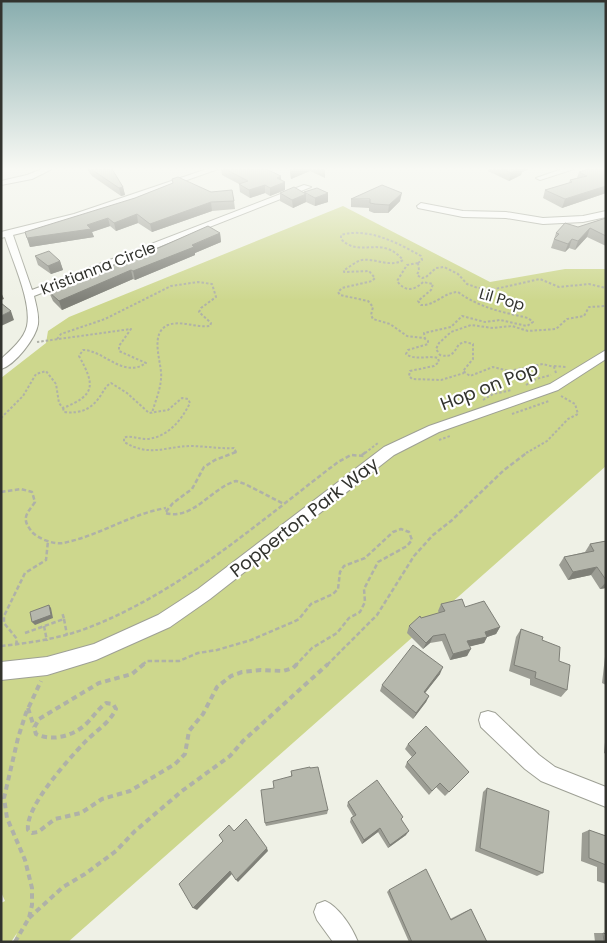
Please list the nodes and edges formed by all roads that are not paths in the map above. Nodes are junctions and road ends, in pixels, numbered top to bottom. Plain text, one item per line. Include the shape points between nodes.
1 (87, 213) edge
2 (240, 213) edge
3 (459, 213) edge
4 (606, 214) edge
5 (5, 234) edge
6 (28, 295) junction
7 (606, 354) edge
8 (1, 365) edge
9 (1, 671) edge
10 (488, 720) dead end
11 (606, 797) edge
12 (325, 912) dead end
13 (347, 942) edge

1 - 5 street
2 - 6 street, Kristianna Circle
3 - 4 street via 543,221
5 - 6 street
6 - 8 street via 32,326 24,342
7 - 9 street, Popperton Park Way via 540,394 434,429 394,448 164,621 96,652 47,666
10 - 11 street via 548,774
12 - 13 street

